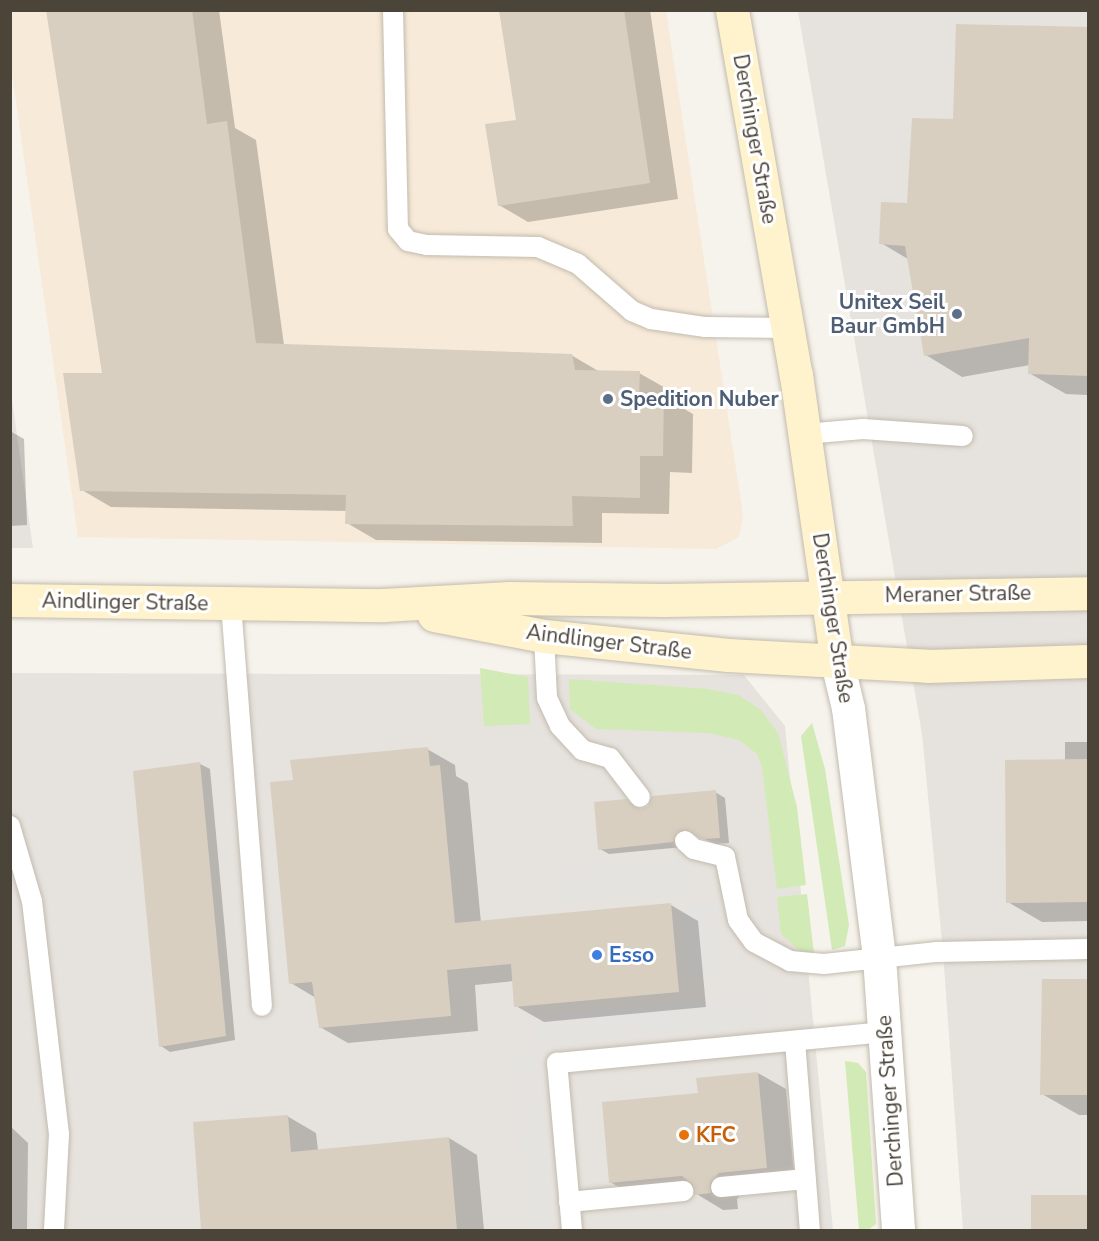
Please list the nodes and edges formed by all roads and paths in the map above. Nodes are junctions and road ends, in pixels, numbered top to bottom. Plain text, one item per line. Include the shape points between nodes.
1 (393, 10) edge
2 (732, 10) edge
3 (788, 328) junction
4 (806, 434) junction
5 (963, 436) dead end
6 (1089, 593) edge
7 (828, 597) junction
8 (10, 600) edge
9 (231, 604) junction
10 (383, 605) junction
11 (544, 636) junction
12 (1089, 661) edge
13 (837, 662) junction
14 (640, 797) dead end
15 (10, 826) edge
16 (685, 841) dead end
17 (1089, 949) edge
18 (879, 957) junction
19 (262, 1006) dead end
20 (886, 1032) junction
21 (795, 1041) junction
22 (806, 1179) junction
23 (721, 1187) dead end
24 (683, 1191) dead end
25 (569, 1202) junction
26 (54, 1230) edge
27 (572, 1230) edge
28 (810, 1230) edge
29 (898, 1230) edge

1 - 3 lane via 398,229 408,241 427,245 538,247 578,264 632,311 651,319 705,327
2 - 3 main road, Derchinger Straße
3 - 4 main road, Derchinger Straße
4 - 5 lane via 863,429
4 - 7 main road, Derchinger Straße
6 - 7 main road, Meraner Straße
7 - 10 main road, Aindlinger Straße via 509,598
7 - 13 main road, Derchinger Straße
8 - 9 main road, Aindlinger Straße
9 - 10 main road, Aindlinger Straße
9 - 19 lane
10 - 11 main road, Aindlinger Straße
11 - 13 main road, Aindlinger Straße via 676,652
11 - 14 lane via 548,698 560,726 582,750 610,758
12 - 13 main road via 956,666
13 - 18 street, Derchinger Straße via 848,708
15 - 26 lane via 32,901 59,1134
16 - 18 lane via 694,849 725,857 738,920 753,942 790,960 824,964
17 - 18 lane
18 - 20 street, Derchinger Straße
20 - 21 lane
20 - 29 street, Derchinger Straße
21 - 22 lane
21 - 25 lane via 557,1063
22 - 23 lane
22 - 28 lane
24 - 25 lane
25 - 27 lane

